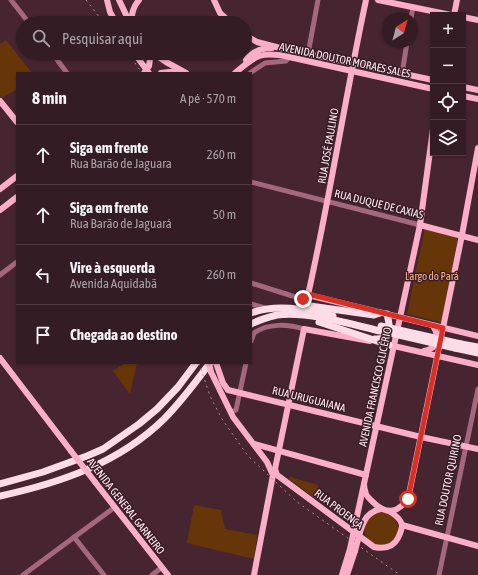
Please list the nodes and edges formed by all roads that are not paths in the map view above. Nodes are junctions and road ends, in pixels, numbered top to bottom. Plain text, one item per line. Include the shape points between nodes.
1 (11, 0) edge
2 (113, 0) edge
3 (119, 0) edge
4 (139, 0) edge
5 (214, 0) edge
6 (318, 0) edge
7 (366, 0) edge
8 (378, 0) edge
9 (457, 0) edge
10 (106, 1) edge
11 (413, 7) junction
12 (412, 12) edge
13 (437, 12) edge
14 (455, 12) edge
15 (23, 16) edge
16 (108, 16) edge
17 (112, 16) edge
18 (128, 16) edge
19 (132, 16) edge
20 (223, 16) edge
21 (466, 18) edge
22 (478, 20) edge
23 (252, 39) edge
24 (406, 48) edge
25 (284, 49) junction
26 (252, 53) edge
27 (308, 54) junction
28 (289, 57) junction
29 (252, 59) edge
30 (57, 60) edge
31 (139, 60) edge
32 (143, 60) edge
33 (149, 60) edge
34 (163, 60) edge
35 (245, 60) edge
36 (250, 60) edge
37 (352, 63) junction
38 (237, 71) edge
39 (351, 71) junction
40 (66, 72) edge
41 (145, 72) edge
42 (148, 72) edge
43 (152, 72) edge
44 (184, 72) edge
45 (252, 72) edge
46 (402, 74) junction
47 (430, 79) edge
48 (430, 88) edge
49 (466, 88) edge
50 (478, 90) edge
51 (466, 97) edge
52 (478, 99) edge
53 (0, 101) edge
54 (16, 121) edge
55 (478, 148) edge
56 (430, 151) edge
57 (16, 177) edge
58 (252, 182) edge
59 (0, 189) edge
60 (16, 199) edge
61 (328, 201) junction
62 (0, 210) edge
63 (420, 225) junction
64 (462, 235) junction
65 (478, 240) edge
66 (16, 263) edge
67 (0, 275) edge
68 (252, 283) edge
69 (308, 295) junction
70 (252, 304) edge
71 (265, 308) junction
72 (273, 308) junction
73 (252, 313) edge
74 (383, 314) junction
75 (277, 316) junction
76 (400, 318) junction
77 (412, 321) junction
78 (252, 324) edge
79 (398, 326) junction
80 (433, 326) junction
81 (380, 328) junction
82 (443, 328) junction
83 (304, 329) junction
84 (478, 336) edge
85 (252, 338) edge
86 (371, 339) junction
87 (478, 344) edge
88 (391, 345) junction
89 (460, 346) junction
90 (478, 347) edge
91 (423, 352) junction
92 (478, 353) edge
93 (438, 355) junction
94 (0, 358) edge
95 (478, 358) edge
96 (195, 364) edge
97 (208, 364) edge
98 (209, 364) edge
99 (216, 364) edge
100 (246, 364) edge
101 (478, 365) edge
102 (478, 389) edge
103 (228, 390) junction
104 (240, 393) junction
105 (224, 399) junction
106 (289, 405) junction
107 (231, 412) junction
108 (377, 426) junction
109 (421, 437) junction
110 (254, 444) junction
111 (466, 446) junction
112 (478, 449) edge
113 (279, 452) junction
114 (362, 474) junction
115 (0, 484) edge
116 (364, 484) junction
117 (0, 496) edge
118 (115, 507) junction
119 (381, 509) junction
120 (389, 511) junction
121 (402, 525) junction
122 (357, 531) junction
123 (447, 536) junction
124 (74, 537) junction
125 (478, 546) edge
126 (352, 550) junction
127 (165, 572) edge
128 (26, 574) edge
129 (104, 575) edge
130 (152, 575) edge
131 (254, 575) edge
132 (342, 575) edge
133 (347, 575) edge
134 (439, 575) edge

1 - 15 street
2 - 10 main road
3 - 18 main road
4 - 19 main road via 134,6
5 - 20 main road
6 - 27 street
7 - 37 main road, RUA JOSÉ PAULINO
8 - 11 main road
9 - 14 main road
10 - 16 main road
10 - 17 main road
11 - 12 street
11 - 13 main road
21 - 22 main road
23 - 25 main road, AVENIDA DOUTOR MORAES SALES
24 - 46 street
25 - 26 main road via 263,48
25 - 27 main road, AVENIDA DOUTOR MORAES SALES
27 - 37 main road, AVENIDA DOUTOR MORAES SALES
28 - 29 main road, AVENIDA DOUTOR MORAES SALES via 262,55
28 - 39 main road, AVENIDA DOUTOR MORAES SALES
28 - 45 street via 286,62 266,63
30 - 40 street
31 - 42 main road
32 - 43 main road
33 - 41 main road, bridge
34 - 44 main road
35 - 38 main road
36 - 38 main road, AVENIDA DOUTOR MORAES SALES
37 - 39 main road, RUA JOSÉ PAULINO
37 - 46 main road, AVENIDA DOUTOR MORAES SALES
39 - 48 main road, AVENIDA DOUTOR MORAES SALES
39 - 61 main road, RUA JOSÉ PAULINO
46 - 47 main road, AVENIDA DOUTOR MORAES SALES
49 - 50 main road
51 - 52 main road
53 - 54 main road
55 - 64 main road
56 - 63 main road, AVENIDA FRANCISCO GLICÉRIO
57 - 59 main road
58 - 61 street, RUA DUQUE DE CAXIAS
60 - 62 main road
61 - 63 street, RUA DUQUE DE CAXIAS
61 - 69 main road, RUA JOSÉ PAULINO
63 - 64 main road, RUA DUQUE DE CAXIAS
63 - 76 main road, AVENIDA FRANCISCO GLICÉRIO
64 - 65 main road, RUA DUQUE DE CAXIAS
64 - 82 main road
66 - 67 street
68 - 69 street via 302,299
69 - 74 main road
70 - 71 street
71 - 72 highway
71 - 73 highway
72 - 74 highway via 293,304
72 - 81 highway via 301,309
74 - 76 main road
74 - 86 highway via 390,326 389,333 383,338
75 - 78 highway
75 - 81 highway via 299,315
75 - 86 highway via 318,322
76 - 77 main road
76 - 79 main road, AVENIDA FRANCISCO GLICÉRIO
77 - 79 main road
77 - 80 main road
79 - 88 main road, AVENIDA FRANCISCO GLICÉRIO
80 - 82 main road
80 - 91 main road via 437,337 435,347
81 - 89 highway, bridge
82 - 84 main road
82 - 93 main road
83 - 85 street via 286,325 263,328 254,333
83 - 88 main road
83 - 106 main road
86 - 88 highway
87 - 89 highway
88 - 91 main road
88 - 108 main road, AVENIDA FRANCISCO GLICÉRIO
89 - 90 highway
89 - 92 highway
89 - 95 highway via 463,352
91 - 93 main road
93 - 101 main road
93 - 109 main road
94 - 118 main road, AVENIDA GENERAL GARNEIRO, bridge
96 - 115 highway via 157,409 108,445 87,456
97 - 117 highway via 192,388 162,421 115,455 71,477
98 - 105 main road, bridge
99 - 103 main road
100 - 104 street
102 - 111 street, RUA DOUTOR QUIRINO
103 - 104 main road, RUA URUGUAIANA
103 - 105 main road
104 - 106 main road, RUA URUGUAIANA
104 - 107 street via 236,411
105 - 107 main road
106 - 108 main road, RUA URUGUAIANA
106 - 113 main road
107 - 110 main road
108 - 109 main road, RUA URUGUAIANA
108 - 114 main road, AVENIDA FRANCISCO GLICÉRIO
109 - 111 main road, RUA URUGUAIANA
109 - 120 main road via 408,499 400,508
110 - 113 main road
110 - 131 main road via 274,477
111 - 112 main road, RUA URUGUAIANA
111 - 123 street, RUA DOUTOR QUIRINO
113 - 114 main road
113 - 121 main road, RUA PROENÇA via 275,469 277,475 374,547 390,547 395,543
114 - 116 main road, AVENIDA FRANCISCO GLICÉRIO
116 - 119 main road via 366,494
116 - 122 main road, AVENIDA FRANCISCO GLICÉRIO
118 - 124 street
118 - 127 main road, AVENIDA GENERAL GARNEIRO
119 - 120 main road
119 - 122 main road via 367,516
120 - 121 main road
121 - 123 main road
122 - 126 main road, bridge
123 - 125 main road
123 - 134 street, RUA DOUTOR QUIRINO
124 - 128 street
124 - 129 street
126 - 132 main road
126 - 133 main road
127 - 130 street

